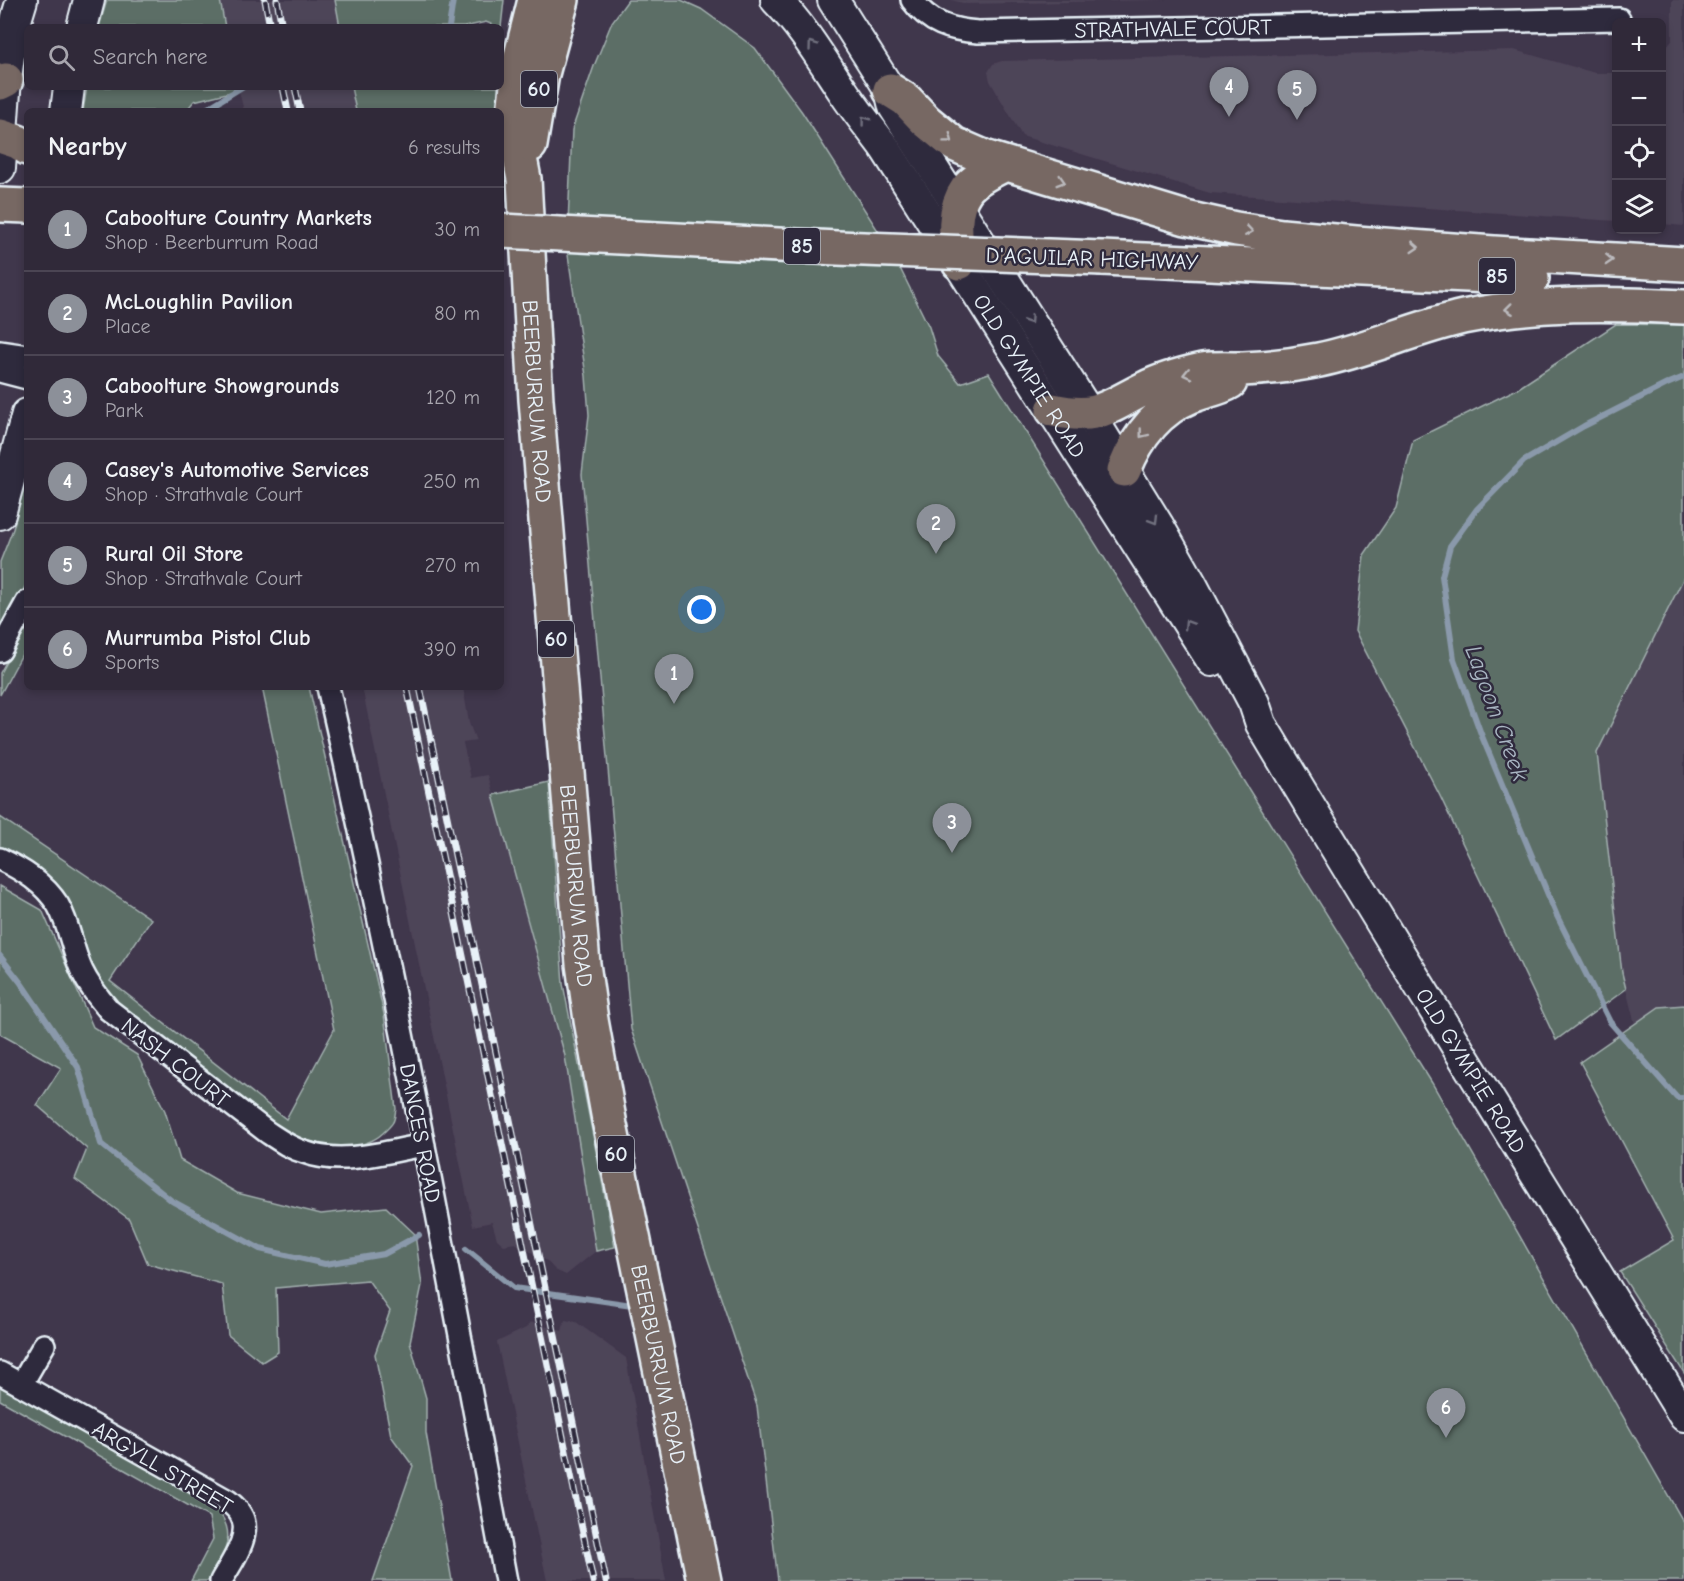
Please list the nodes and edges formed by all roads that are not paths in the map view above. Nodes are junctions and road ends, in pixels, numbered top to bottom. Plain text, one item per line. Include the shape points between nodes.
1 (22, 0) edge
2 (89, 0) edge
3 (514, 0) edge
4 (534, 0) edge
5 (562, 0) edge
6 (776, 0) edge
7 (833, 0) edge
8 (912, 0) edge
9 (1612, 19) edge
10 (83, 24) edge
11 (520, 60) junction
12 (3, 81) edge
13 (69, 90) edge
14 (890, 90) junction
15 (66, 108) edge
16 (7, 147) edge
17 (1005, 164) junction
18 (524, 179) junction
19 (0, 205) edge
20 (24, 206) edge
21 (958, 207) junction
22 (504, 231) edge
23 (960, 263) junction
24 (1648, 278) edge
25 (1684, 285) edge
26 (1684, 307) edge
27 (0, 352) edge
28 (24, 356) edge
29 (1245, 369) junction
30 (0, 371) edge
31 (24, 377) edge
32 (1053, 410) junction
33 (1089, 413) junction
34 (24, 425) edge
35 (1124, 470) junction
36 (0, 514) edge
37 (24, 607) edge
38 (0, 651) edge
39 (329, 690) edge
40 (1261, 724) junction
41 (0, 859) edge
42 (424, 1145) junction
43 (44, 1345) dead end
44 (0, 1373) edge
45 (21, 1385) junction
46 (1684, 1416) edge
47 (221, 1581) edge
48 (506, 1581) edge
49 (704, 1581) edge

1 - 12 main road
2 - 10 main road
3 - 11 main road, 60 via 511,37
4 - 11 main road, BEERBURRUM ROAD / 60
5 - 18 main road, BEERBURRUM ROAD / 60 via 542,74
23 -> 6 main road, OLD GYMPIE ROAD via 885,148
7 - 14 main road, OLD GYMPIE ROAD
8 - 9 street, STRATHVALE COURT via 943,27 978,32
11 - 18 main road, BEERBURRUM ROAD / 60 via 513,122
12 - 16 main road
13 - 15 main road
14 -> 17 main road via 954,144
14 - 21 main road, OLD GYMPIE ROAD via 894,107
17 - 21 main road via 966,189
17 -> 24 main road via 1186,218 1247,231
18 - 49 main road, BEERBURRUM ROAD / 60 via 536,400 583,964 610,1125
19 - 20 main road
21 - 23 main road
21 -> 33 main road, OLD GYMPIE ROAD
22 - 24 main road, D'AGUILAR HIGHWAY / 85, bridge via 837,248
23 - 32 main road, OLD GYMPIE ROAD
24 - 25 main road, D'AGUILAR HIGHWAY / 85
24 - 26 main road
24 -> 29 main road via 1568,304 1462,318 1323,359
27 - 28 street
29 -> 33 main road via 1204,370 1176,376 1148,386 1106,410
29 -> 35 main road via 1227,384 1189,397 1153,421 1141,435
30 - 31 street
32 - 33 main road
40 -> 32 main road, OLD GYMPIE ROAD via 1243,709
33 - 35 main road, OLD GYMPIE ROAD
34 - 36 main road
35 -> 40 main road, OLD GYMPIE ROAD via 1192,585 1254,703
37 - 38 street
39 - 42 street, DANCES ROAD
40 - 46 main road, OLD GYMPIE ROAD
41 - 42 street, NASH COURT via 25,871 57,904 81,970 109,1010 267,1132 297,1150 328,1158
42 - 48 street, DANCES ROAD
43 - 45 street
44 - 45 street, ARGYLL STREET
45 - 47 street, ARGYLL STREET via 235,1507 244,1521 244,1532

